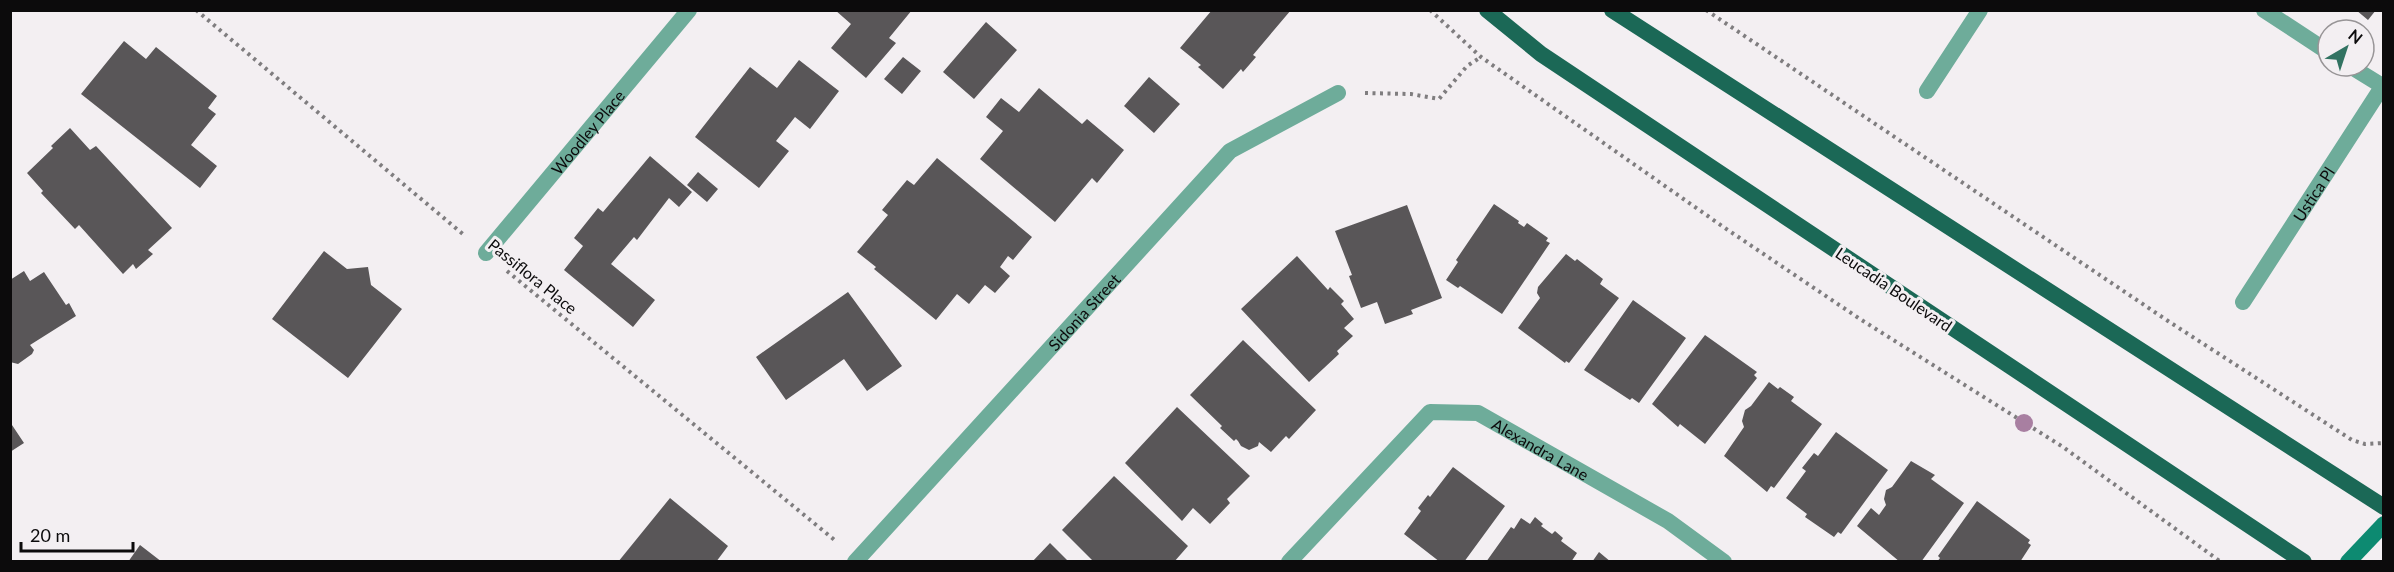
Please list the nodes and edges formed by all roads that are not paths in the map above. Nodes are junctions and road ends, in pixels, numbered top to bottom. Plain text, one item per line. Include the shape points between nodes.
1 (689, 10) edge
2 (1487, 10) edge
3 (1612, 10) edge
4 (1980, 10) edge
5 (2264, 10) edge
6 (2316, 44) edge
7 (2369, 78) edge
8 (2383, 87) edge
9 (1927, 91) dead end
10 (1338, 93) road end
11 (486, 253) road end
12 (2243, 302) dead end
13 (2384, 507) edge
14 (2384, 524) edge
15 (856, 560) edge
16 (1289, 561) edge
17 (1724, 561) edge
18 (2304, 561) edge
19 (2348, 561) edge

1 - 11 street, Woodley Place
2 - 18 main road, Leucadia Boulevard via 1541,54
3 - 13 main road
4 - 9 street
5 - 6 street
7 - 8 street
8 - 12 street, Ustica Pl
10 - 15 street, Sidonia Street via 1230,151
14 - 19 main road
16 - 17 street, Alexandra Lane via 1430,412 1478,413 1668,521

